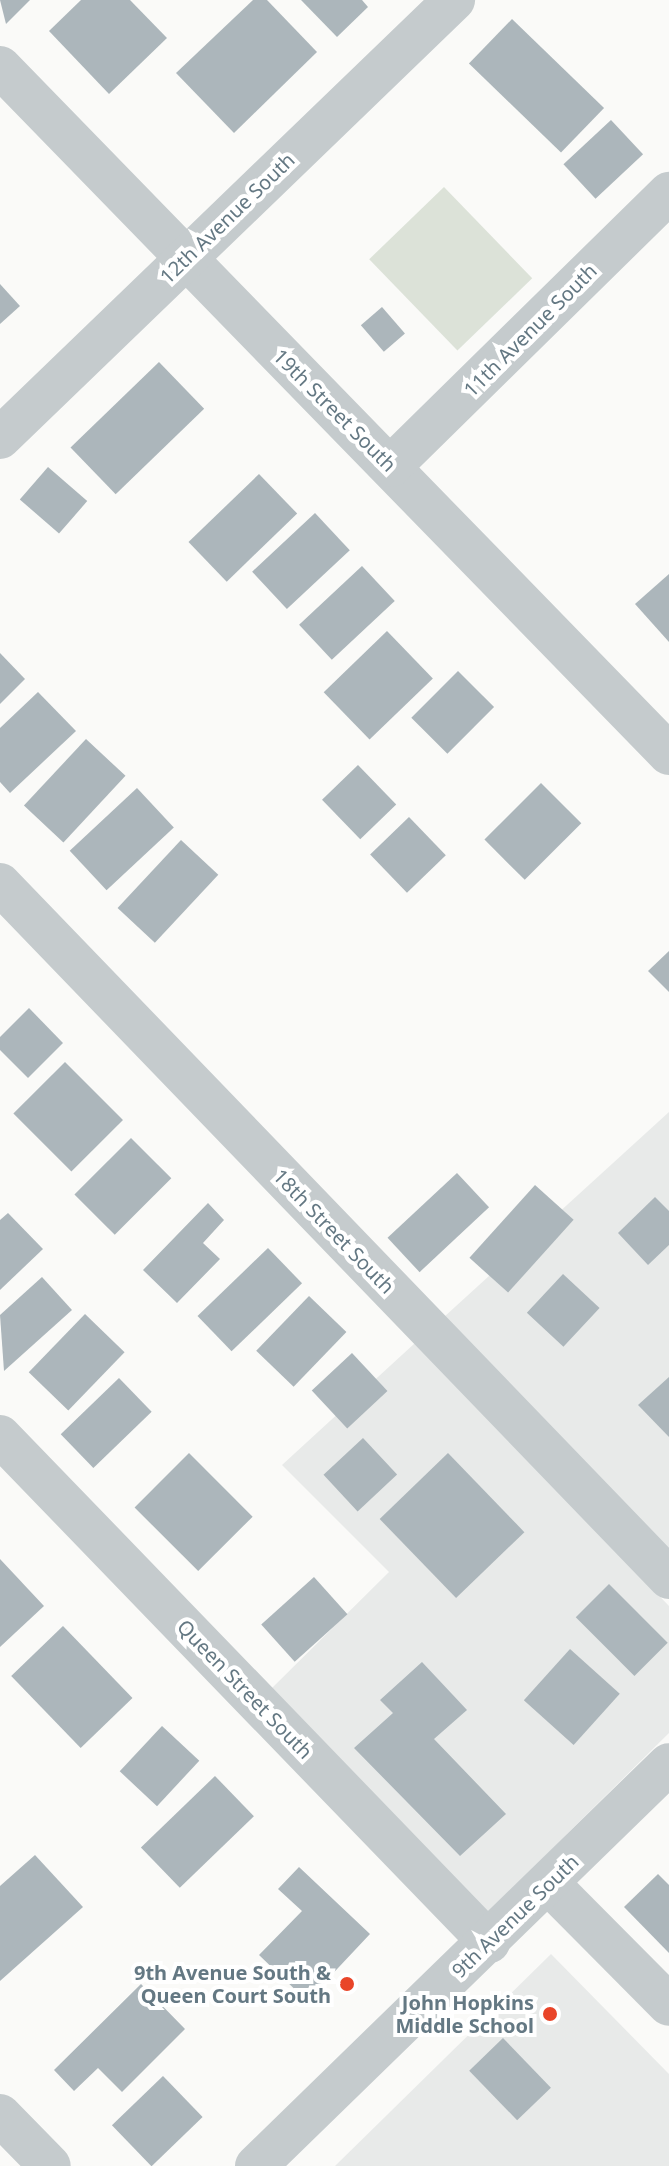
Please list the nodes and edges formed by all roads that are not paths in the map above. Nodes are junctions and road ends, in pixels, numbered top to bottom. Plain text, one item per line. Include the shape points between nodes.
1 (454, 0) edge
2 (0, 67) edge
3 (669, 193) edge
4 (185, 258) junction
5 (0, 438) edge
6 (391, 466) junction
7 (669, 754) edge
8 (0, 884) edge
9 (0, 1436) edge
10 (669, 1578) edge
11 (669, 1764) edge
12 (549, 1884) junction
13 (489, 1942) junction
14 (669, 2005) edge
15 (0, 2115) edge
16 (50, 2166) edge
17 (256, 2166) edge

1 - 4 street, 12th Avenue South
2 - 4 street, 19th Street South
3 - 6 street, 11th Avenue South
4 - 5 street, 12th Avenue South
4 - 6 street, 19th Street South
6 - 7 street, 19th Street South
8 - 10 street, 18th Street South
9 - 13 street, Queen Street South
11 - 12 street, 9th Avenue South
12 - 13 street, 9th Avenue South
12 - 14 street
13 - 17 street, 9th Avenue South
15 - 16 street

